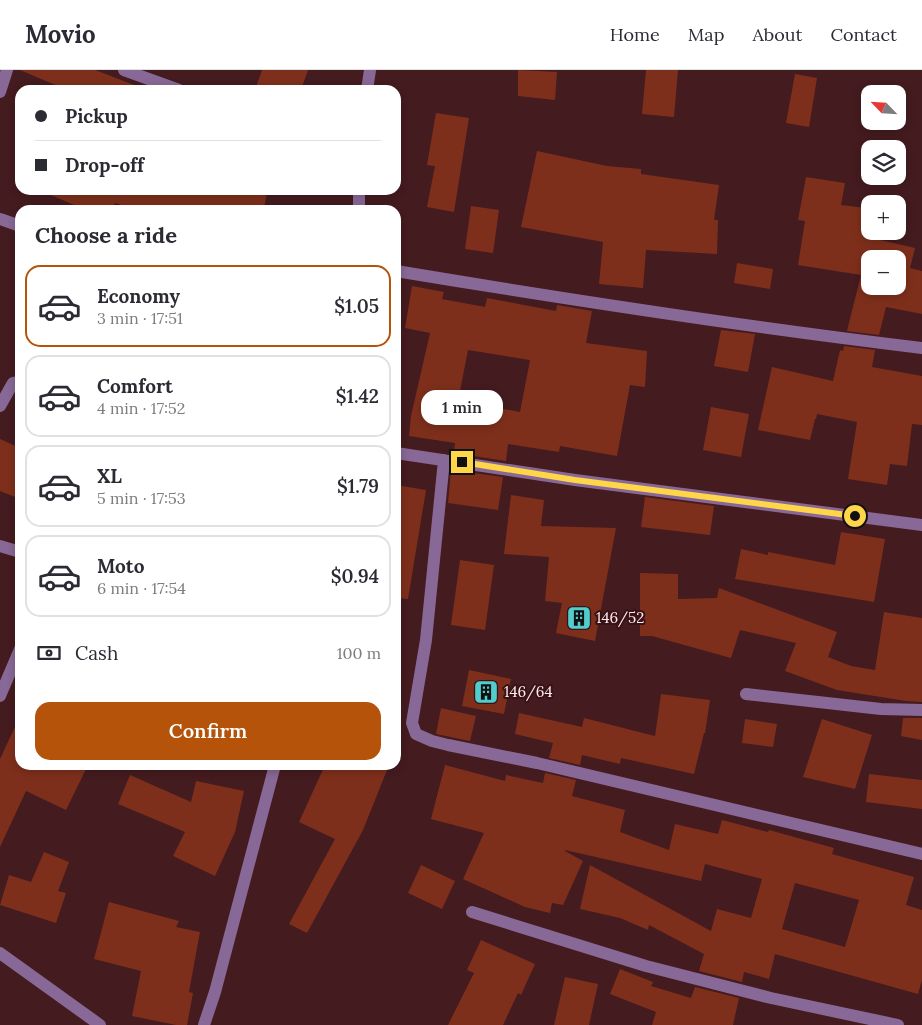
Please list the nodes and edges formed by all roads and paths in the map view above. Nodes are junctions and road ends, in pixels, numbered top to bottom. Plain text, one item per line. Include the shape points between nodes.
1 (7, 70) edge
2 (124, 70) edge
3 (370, 70) edge
4 (165, 85) edge
5 (368, 85) edge
6 (0, 92) edge
7 (0, 219) edge
8 (15, 224) edge
9 (401, 272) edge
10 (922, 348) edge
11 (15, 383) edge
12 (0, 406) edge
13 (401, 454) edge
14 (444, 460) junction
15 (922, 525) edge
16 (0, 546) edge
17 (15, 550) edge
18 (15, 661) edge
19 (746, 694) dead end
20 (0, 696) edge
21 (922, 710) edge
22 (274, 770) edge
23 (922, 854) edge
24 (472, 912) dead end
25 (0, 953) edge
26 (100, 1025) edge
27 (204, 1025) edge
28 (898, 1025) edge

1 - 6 street
2 - 4 street
3 - 5 street
7 - 8 street
9 - 10 street via 784,331
11 - 12 street
13 - 14 street
14 - 15 street
14 - 23 street via 426,640 412,723 416,734 448,745
16 - 17 street
18 - 20 street
19 - 21 street via 881,709
22 - 27 street
24 - 28 street via 646,966 771,998
25 - 26 street

